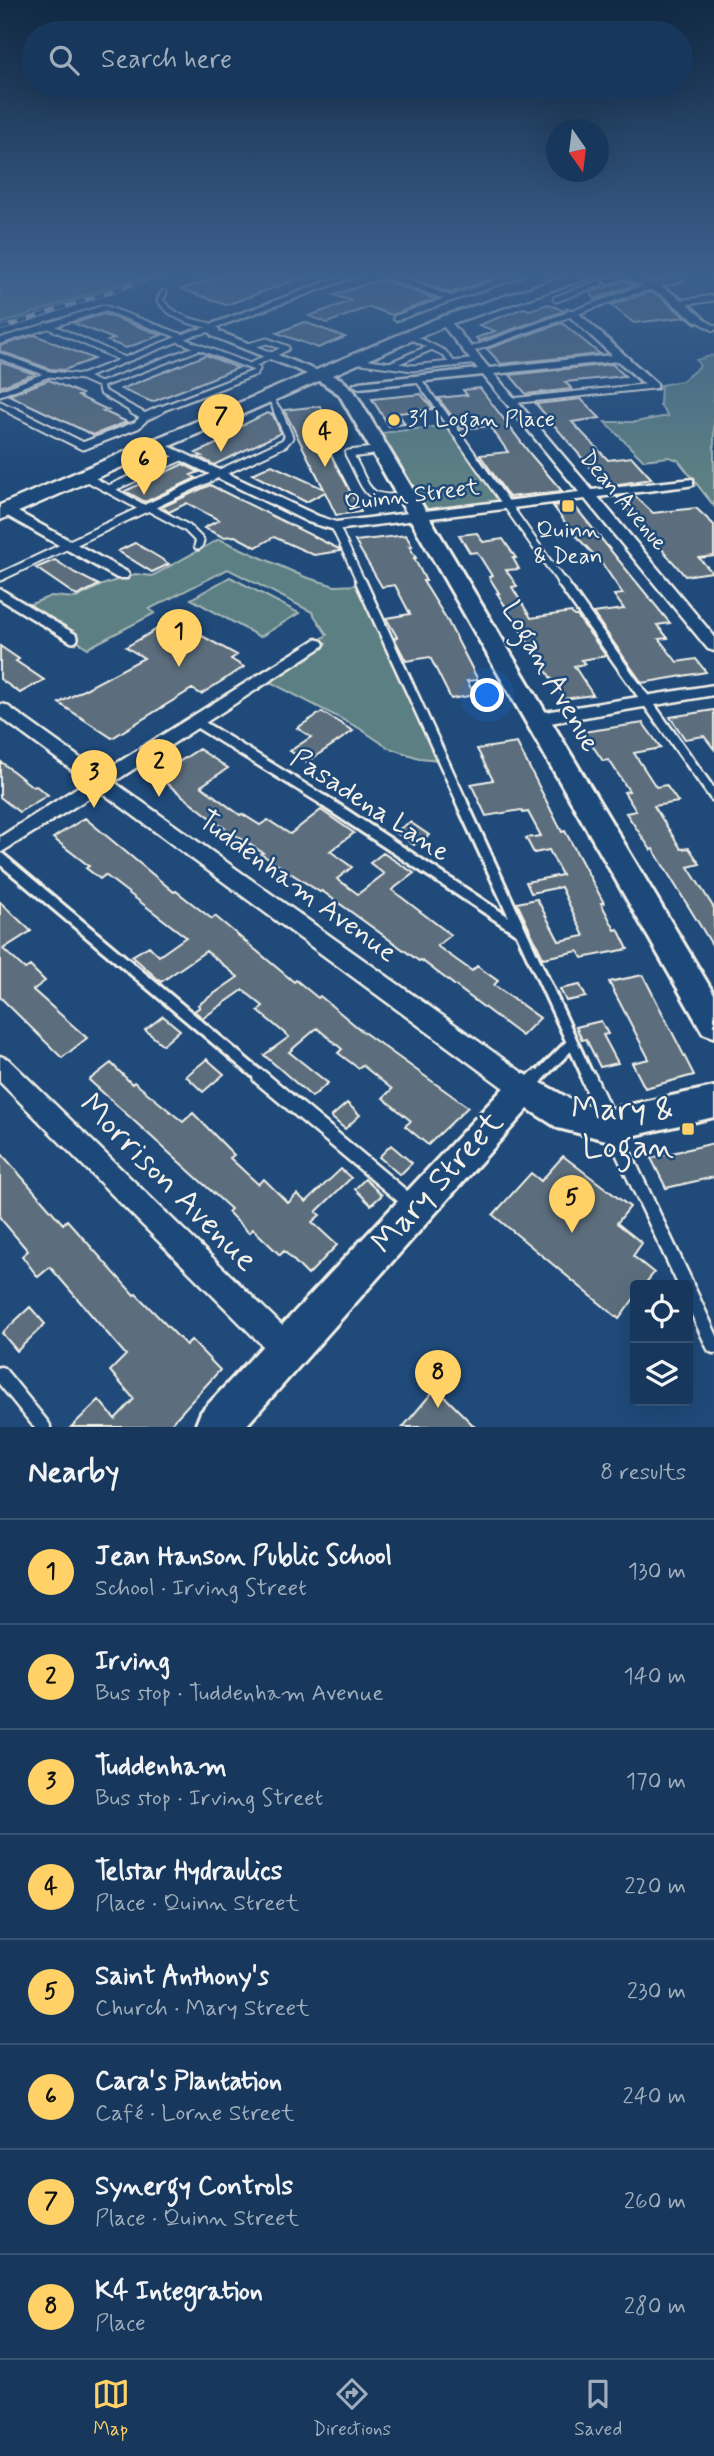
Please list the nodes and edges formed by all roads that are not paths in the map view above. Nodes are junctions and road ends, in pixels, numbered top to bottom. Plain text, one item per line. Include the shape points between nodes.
1 (81, 341) edge
2 (174, 341) edge
3 (186, 341) edge
4 (237, 341) edge
5 (399, 341) edge
6 (419, 341) edge
7 (462, 341) edge
8 (495, 341) edge
9 (603, 341) edge
10 (200, 347) junction
11 (432, 347) junction
12 (470, 350) junction
13 (274, 355) junction
14 (0, 356) edge
15 (622, 357) junction
16 (125, 359) junction
17 (354, 360) junction
18 (453, 364) junction
19 (389, 365) junction
20 (250, 366) junction
21 (483, 367) junction
22 (49, 374) junction
23 (319, 375) junction
24 (82, 377) junction
25 (418, 379) junction
26 (100, 385) junction
27 (359, 385) dead end
28 (653, 386) joint
29 (0, 394) edge
30 (270, 396) junction
31 (511, 401) junction
32 (0, 404) edge
33 (145, 417) junction
34 (156, 445) junction
35 (382, 450) junction
36 (181, 457) junction
37 (217, 474) junction
38 (84, 476) junction
39 (688, 482) dead end
40 (109, 489) junction
41 (588, 495) junction
42 (507, 506) junction
43 (415, 507) junction
44 (146, 508) junction
45 (4, 511) edge
46 (335, 526) junction
47 (69, 544) junction
48 (198, 545) dead end
49 (122, 575) dead end
50 (0, 577) edge
51 (0, 594) edge
52 (73, 638) dead end
53 (316, 644) dead end
54 (714, 646) edge
55 (714, 690) edge
56 (647, 701) junction
57 (0, 709) edge
58 (538, 719) junction
59 (196, 722) junction
60 (102, 783) junction
61 (714, 796) edge
62 (0, 846) edge
63 (0, 858) edge
64 (519, 930) junction
65 (714, 1023) edge
66 (572, 1044) junction
67 (0, 1066) edge
68 (525, 1089) junction
69 (714, 1102) edge
70 (610, 1125) junction
71 (416, 1207) junction
72 (683, 1280) edge
73 (693, 1301) edge
74 (714, 1346) edge
75 (286, 1349) junction
76 (0, 1374) edge
77 (43, 1427) edge
78 (216, 1427) edge

1 - 16 lane
2 - 16 lane
3 - 10 lane
4 - 13 street
5 - 17 main road
6 - 11 lane
7 - 12 street, Dean Avenue
8 - 12 lane
9 - 15 street
10 - 20 lane
10 - 26 lane
11 - 18 lane
11 - 19 lane
12 - 21 street, Dean Avenue
13 - 20 lane
13 - 23 street
14 - 22 lane
15 - 21 street
15 - 28 street
16 - 24 lane
17 - 19 lane
17 - 23 main road
18 - 19 lane
18 - 21 lane
20 - 33 lane via 257,369 254,373
21 - 25 street
21 - 31 street, Dean Avenue
22 - 24 lane
22 - 29 lane
23 - 30 main road
23 - 35 street, Logan Avenue via 346,391
24 - 26 lane
25 - 27 street
25 - 42 lane
26 - 33 lane via 102,393
28 - 31 lane
30 - 34 main road
30 - 37 lane via 288,439
31 - 41 street, Dean Avenue
32 - 33 lane via 83,446 137,425
34 - 36 street, Quinn Street
34 - 38 main road
35 - 43 street, Logan Avenue
35 - 43 lane via 349,454 372,496
36 - 37 street, Quinn Street
36 - 40 lane
37 - 44 lane
37 - 46 street, Quinn Street
38 - 40 lane
38 - 45 main road
39 - 41 street, Quinn Street
40 - 44 lane
41 - 42 street, Quinn Street
41 - 54 street, Dean Avenue
42 - 43 street, Quinn Street
42 - 56 lane
43 - 46 street, Quinn Street
43 - 58 street, Logan Avenue
44 - 47 lane
44 - 48 lane via 187,528 200,541
45 - 47 street
46 - 64 lane
47 - 49 street
47 - 50 lane
51 - 52 lane
53 - 59 street
55 - 56 street
56 - 58 street
56 - 61 lane
57 - 60 street, Tuddenham Avenue
58 - 65 street, Logan Avenue
59 - 60 street
59 - 64 lane, Pasadena Lane
60 - 62 street
60 - 68 street, Tuddenham Avenue
63 - 71 lane
64 - 66 lane
66 - 68 lane
66 - 70 lane
67 - 75 street, Morrison Avenue
68 - 70 street, Mary Street via 570,1117
68 - 71 street, Mary Street
69 - 70 street, Mary Street
70 - 72 lane
71 - 75 street, Mary Street
73 - 74 lane
75 - 78 street, Mary Street
76 - 77 lane

